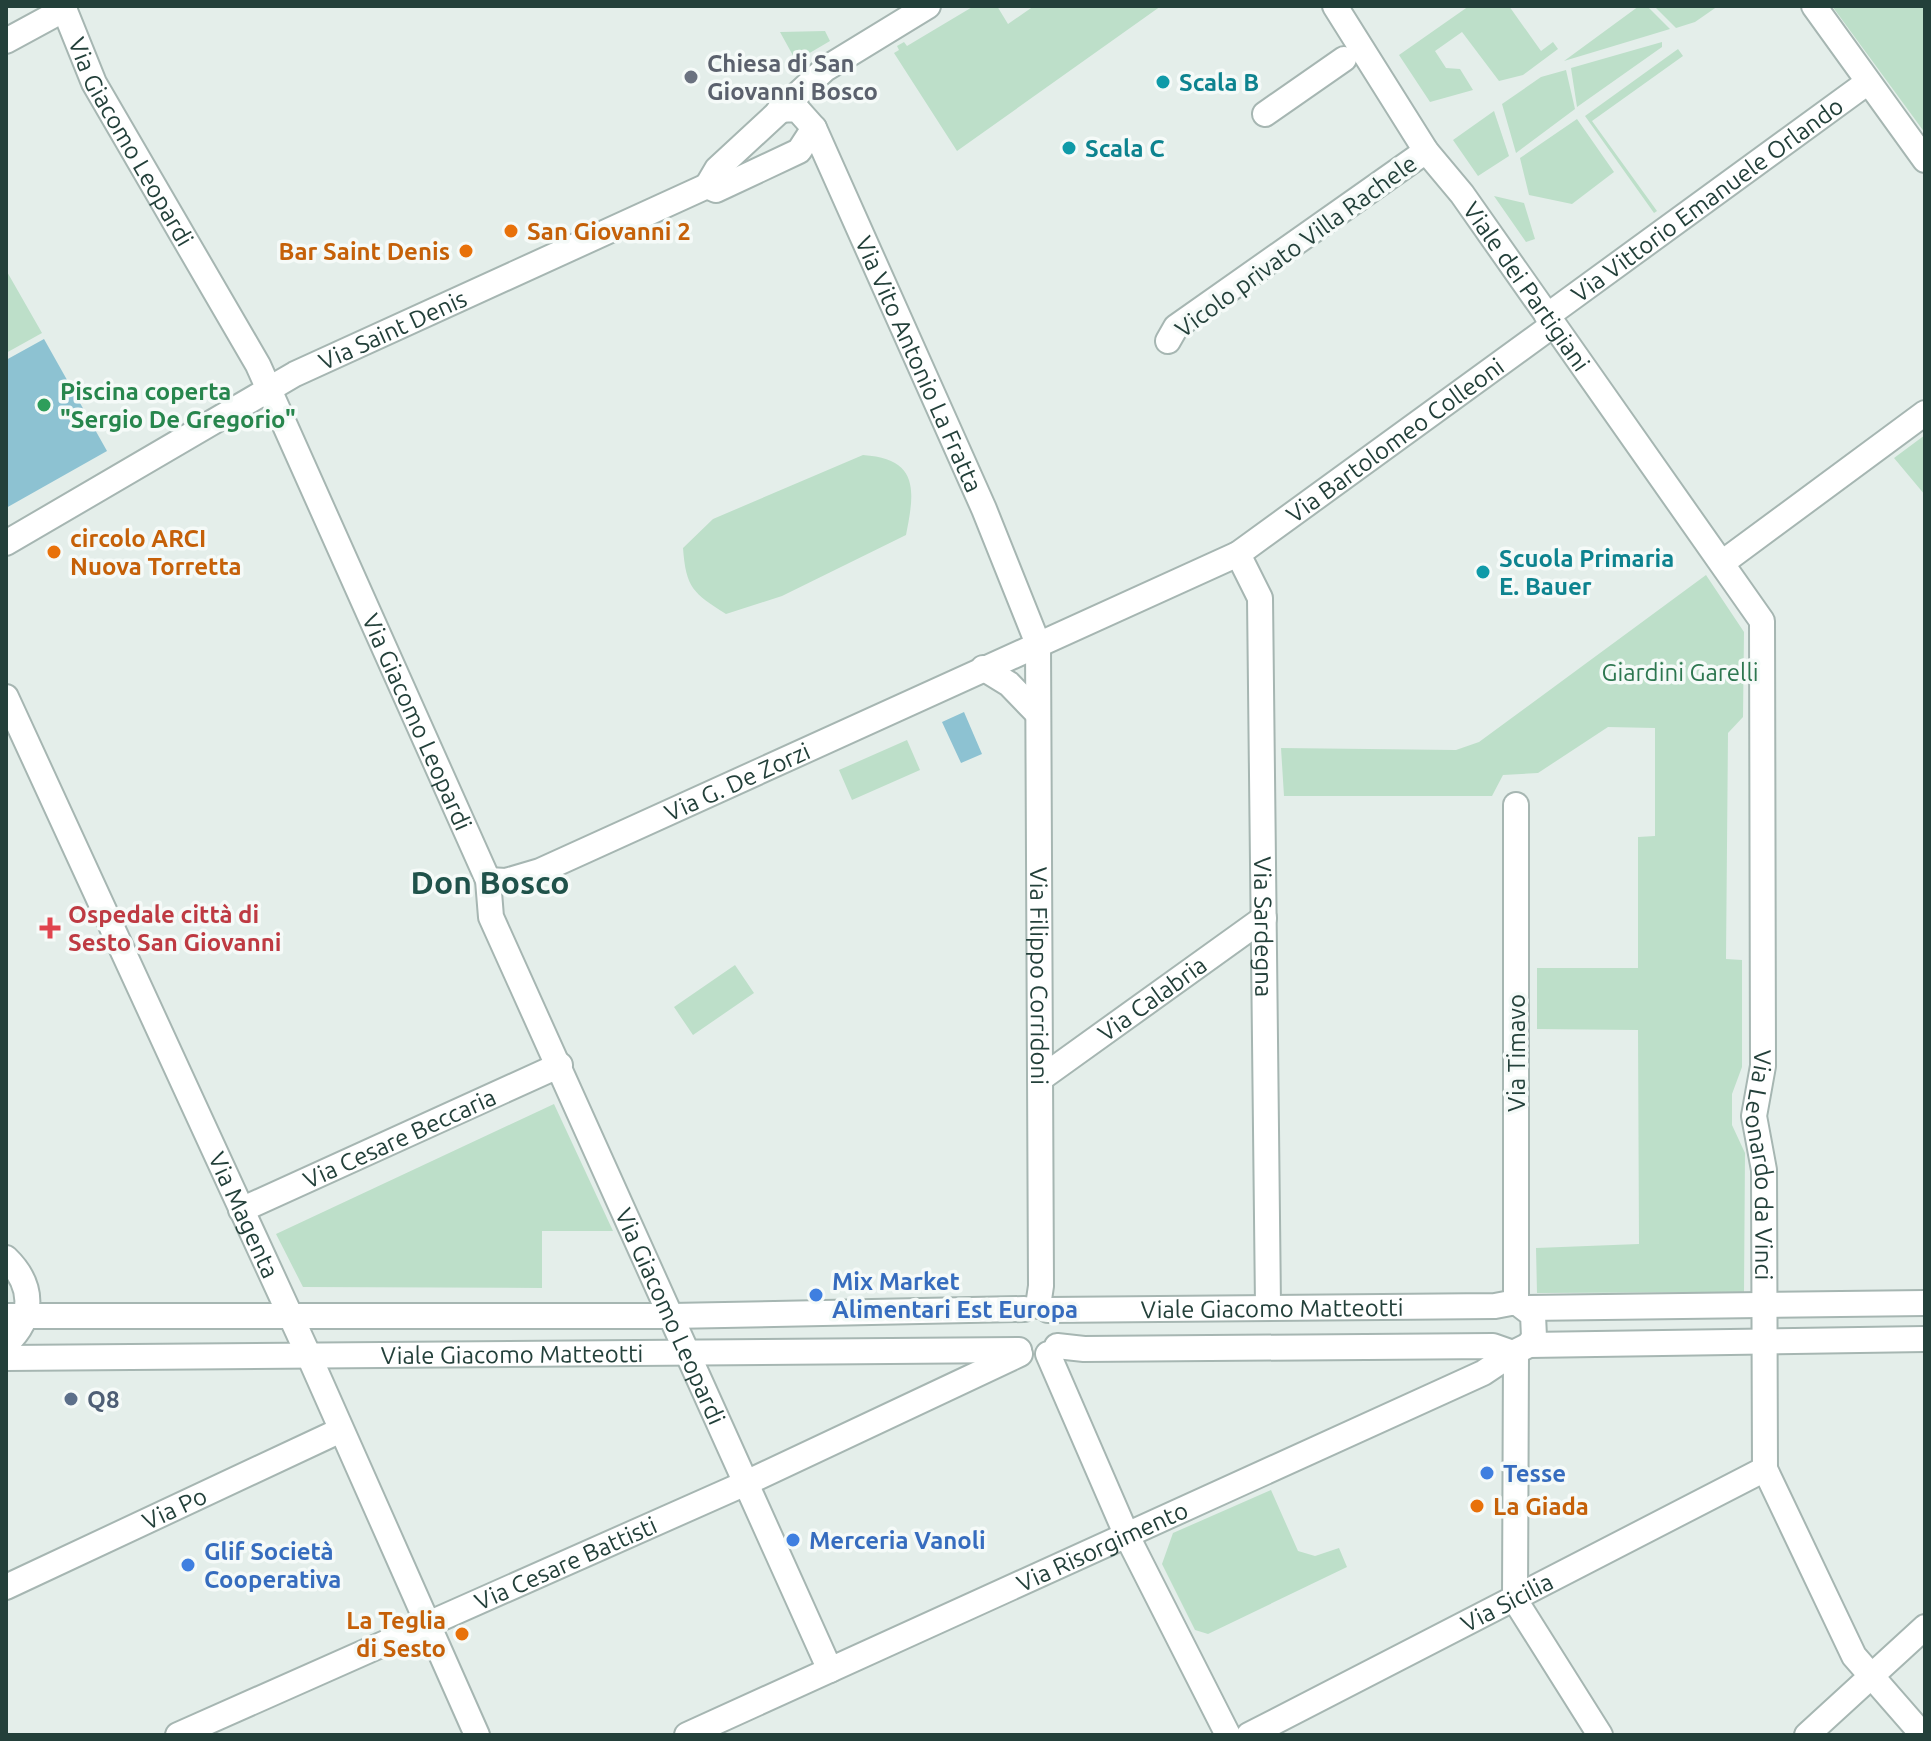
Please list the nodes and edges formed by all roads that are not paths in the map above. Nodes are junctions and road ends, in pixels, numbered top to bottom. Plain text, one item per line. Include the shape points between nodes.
1 (928, 6) edge
2 (1335, 6) edge
3 (1814, 6) edge
4 (64, 8) edge
5 (6, 41) edge
6 (1344, 59) dead end
7 (1868, 82) junction
8 (779, 110) junction
9 (1265, 114) dead end
10 (814, 128) junction
11 (1426, 151) junction
12 (1925, 160) edge
13 (707, 186) junction
14 (1550, 320) junction
15 (1168, 341) dead end
16 (269, 389) junction
17 (1925, 413) edge
18 (6, 543) edge
19 (1238, 554) junction
20 (1722, 563) junction
21 (1038, 644) junction
22 (983, 668) junction
23 (6, 697) edge
24 (1038, 714) junction
25 (1516, 805) dead end
26 (488, 880) junction
27 (1264, 918) junction
28 (560, 1065) junction
29 (1040, 1079) junction
30 (241, 1210) junction
31 (6, 1258) edge
32 (1925, 1303) edge
33 (1513, 1305) junction
34 (1762, 1305) junction
35 (1268, 1306) junction
36 (1037, 1308) junction
37 (289, 1315) junction
38 (17, 1316) edge
39 (671, 1316) junction
40 (1925, 1339) edge
41 (1763, 1343) junction
42 (6, 1344) edge
43 (1513, 1349) junction
44 (947, 1350) junction
45 (1053, 1350) junction
46 (1020, 1351) junction
47 (687, 1352) junction
48 (309, 1356) junction
49 (6, 1358) edge
50 (952, 1386) junction
51 (341, 1430) junction
52 (1765, 1469) junction
53 (746, 1483) junction
54 (1127, 1536) junction
55 (6, 1587) edge
56 (1515, 1600) junction
57 (428, 1625) junction
58 (1925, 1627) edge
59 (830, 1670) junction
60 (1871, 1678) junction
61 (178, 1735) edge
62 (477, 1735) edge
63 (687, 1735) edge
64 (1228, 1735) edge
65 (1249, 1735) edge
66 (1600, 1735) edge
67 (1807, 1735) edge
68 (1923, 1735) edge

1 - 8 street via 825,69
2 - 11 street, Viale dei Partigiani
3 - 7 street
4 - 5 street, Via Giacomo Leopardi
4 - 16 street, Via Giacomo Leopardi via 102,96
6 - 9 street
7 - 12 street
7 - 14 street, Via Vittorio Emanuele Orlando
8 - 10 street via 797,109
8 - 13 street via 717,169
10 - 13 street, Via Saint Denis via 799,151 716,190
10 - 21 street, Via Vito Antonio La Fratta via 984,509
11 - 14 street, Viale dei Partigiani
11 - 15 street, Vicolo privato Villa Rachele via 1176,327
13 - 16 street, Via Saint Denis
14 - 19 street, Via Bartolomeo Colleoni
14 - 20 street, Viale dei Partigiani
16 - 18 street, Via Saint Denis
16 - 26 street, Via Giacomo Leopardi
17 - 20 street
19 - 21 street, Via G. De Zorzi
19 - 27 street, Via Sardegna via 1260,598
20 - 34 street, Via Leonardo da Vinci via 1762,621 1764,638 1763,1066 1754,1116 1763,1154
21 - 22 street, Via G. De Zorzi
21 - 24 street, Via Filippo Corridoni
22 - 24 street via 1009,684
22 - 26 street, Via G. De Zorzi via 540,871 506,881
23 - 30 street, Via Magenta
24 - 29 street, Via Filippo Corridoni
25 - 33 street, Via Timavo
26 - 28 street, Via Giacomo Leopardi via 491,917
27 - 29 street, Via Calabria
27 - 35 street, Via Sardegna
28 - 30 street, Via Cesare Beccaria
28 - 39 street, Via Giacomo Leopardi
29 - 36 street, Via Filippo Corridoni
30 - 37 street, Via Magenta
31 - 38 street via 28,1288
32 - 34 street, Viale Giacomo Matteotti
33 - 34 street, Viale Giacomo Matteotti
33 - 35 street, Viale Giacomo Matteotti
33 - 43 street via 1535,1324
33 - 43 street via 1484,1322 1484,1331
34 - 41 street, Via Leonardo da Vinci
35 - 36 street, Viale Giacomo Matteotti
36 - 39 street, Viale Giacomo Matteotti
36 - 45 street via 1058,1319 1061,1333
36 - 46 street via 1011,1328
37 - 38 street, Viale Giacomo Matteotti
37 - 39 street, Viale Giacomo Matteotti
37 - 48 street, Via Magenta
38 - 42 street
39 - 47 street, Via Giacomo Leopardi
40 - 41 street, Viale Giacomo Matteotti
41 - 43 street, Viale Giacomo Matteotti
41 - 52 street, Via Leonardo da Vinci
43 - 45 street, Viale Giacomo Matteotti
43 - 54 street, Via Risorgimento via 1483,1373
43 - 56 street
44 - 46 street, Viale Giacomo Matteotti
44 - 47 street, Viale Giacomo Matteotti
44 - 50 street
45 - 46 street via 1035,1357
45 - 54 street
46 - 50 street, Via Cesare Battisti
47 - 48 street, Viale Giacomo Matteotti
47 - 53 street, Via Giacomo Leopardi
48 - 49 street, Viale Giacomo Matteotti
48 - 51 street, Via Magenta
50 - 53 street, Via Cesare Battisti
51 - 55 street, Via Po
51 - 57 street, Via Magenta
52 - 56 street, Via Sicilia
52 - 60 street, Via Leonardo da Vinci via 1854,1656
53 - 57 street, Via Cesare Battisti
53 - 59 street, Via Giacomo Leopardi
54 - 59 street, Via Risorgimento
54 - 64 street
56 - 65 street, Via Sicilia
56 - 66 street
57 - 61 street, Via Cesare Battisti
57 - 62 street, Via Magenta
58 - 60 street
59 - 63 street, Via Risorgimento
60 - 67 street
60 - 68 street, Via Leonardo da Vinci

